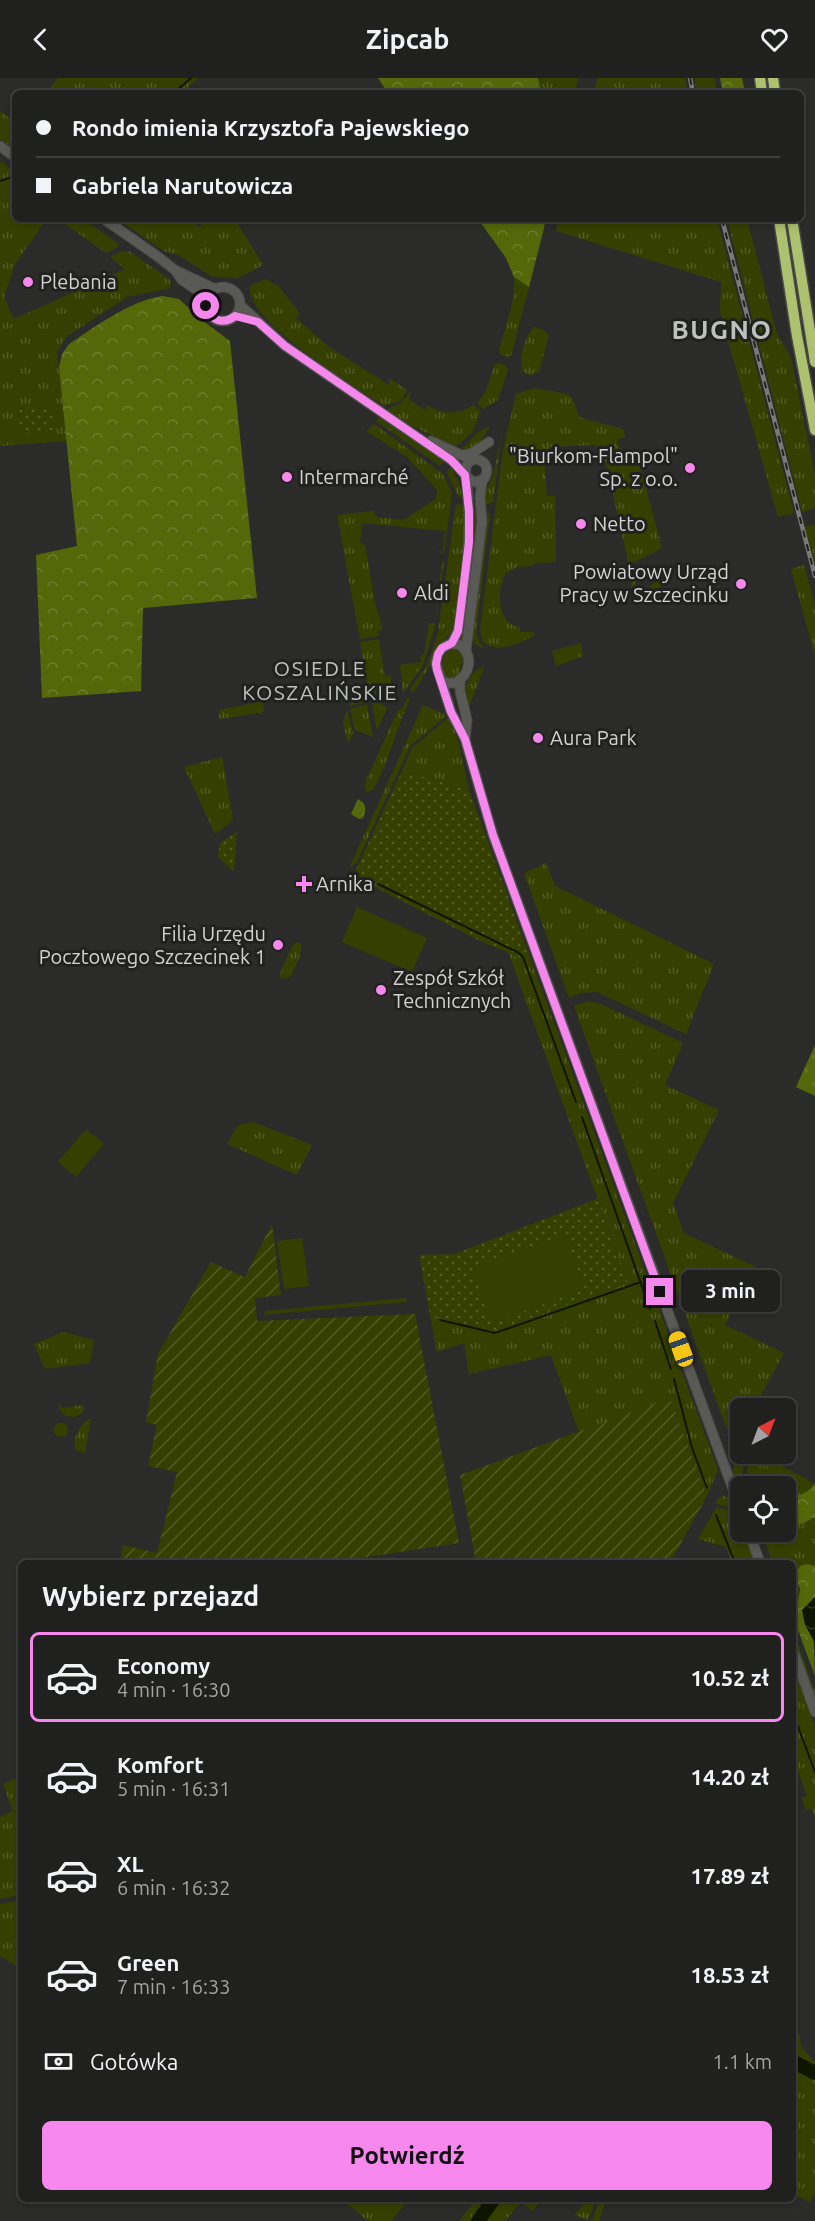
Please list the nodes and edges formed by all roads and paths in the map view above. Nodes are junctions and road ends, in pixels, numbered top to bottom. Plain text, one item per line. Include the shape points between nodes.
1 (109, 222) edge
2 (779, 222) edge
3 (792, 222) edge
4 (175, 270) junction
5 (215, 289) junction
6 (207, 297) junction
7 (240, 305) junction
8 (235, 316) junction
9 (258, 322) junction
10 (815, 362) edge
11 (815, 430) edge
12 (409, 432) junction
13 (489, 441) dead end
14 (468, 458) junction
15 (465, 475) junction
16 (482, 481) junction
17 (452, 643) junction
18 (466, 650) junction
19 (441, 680) junction
20 (460, 680) junction
21 (465, 739) junction
22 (730, 1481) edge
23 (752, 1542) edge
24 (759, 1560) edge
25 (796, 1659) edge
26 (815, 1712) edge

1 - 4 main road
2 - 11 highway
3 - 10 highway
4 - 5 main road
4 - 6 main road via 182,280
5 - 6 main road
5 - 7 main road via 230,288
6 - 8 main road via 207,311 214,319 224,321
7 - 8 main road
7 - 9 main road
8 - 9 main road
9 - 12 main road via 285,346
12 - 14 main road
12 - 15 main road via 451,460
13 - 14 main road
14 - 15 main road
14 - 16 main road via 482,460 486,466 488,472
15 - 16 main road via 472,482
15 - 17 main road via 469,542 458,631
16 - 18 main road via 482,522
17 - 18 main road
17 - 19 main road via 442,648 436,659
18 - 20 main road via 469,666
19 - 20 main road via 450,684
19 - 21 main road
20 - 21 main road via 467,720
21 - 22 main road via 493,835
23 - 24 main road
25 - 26 main road

